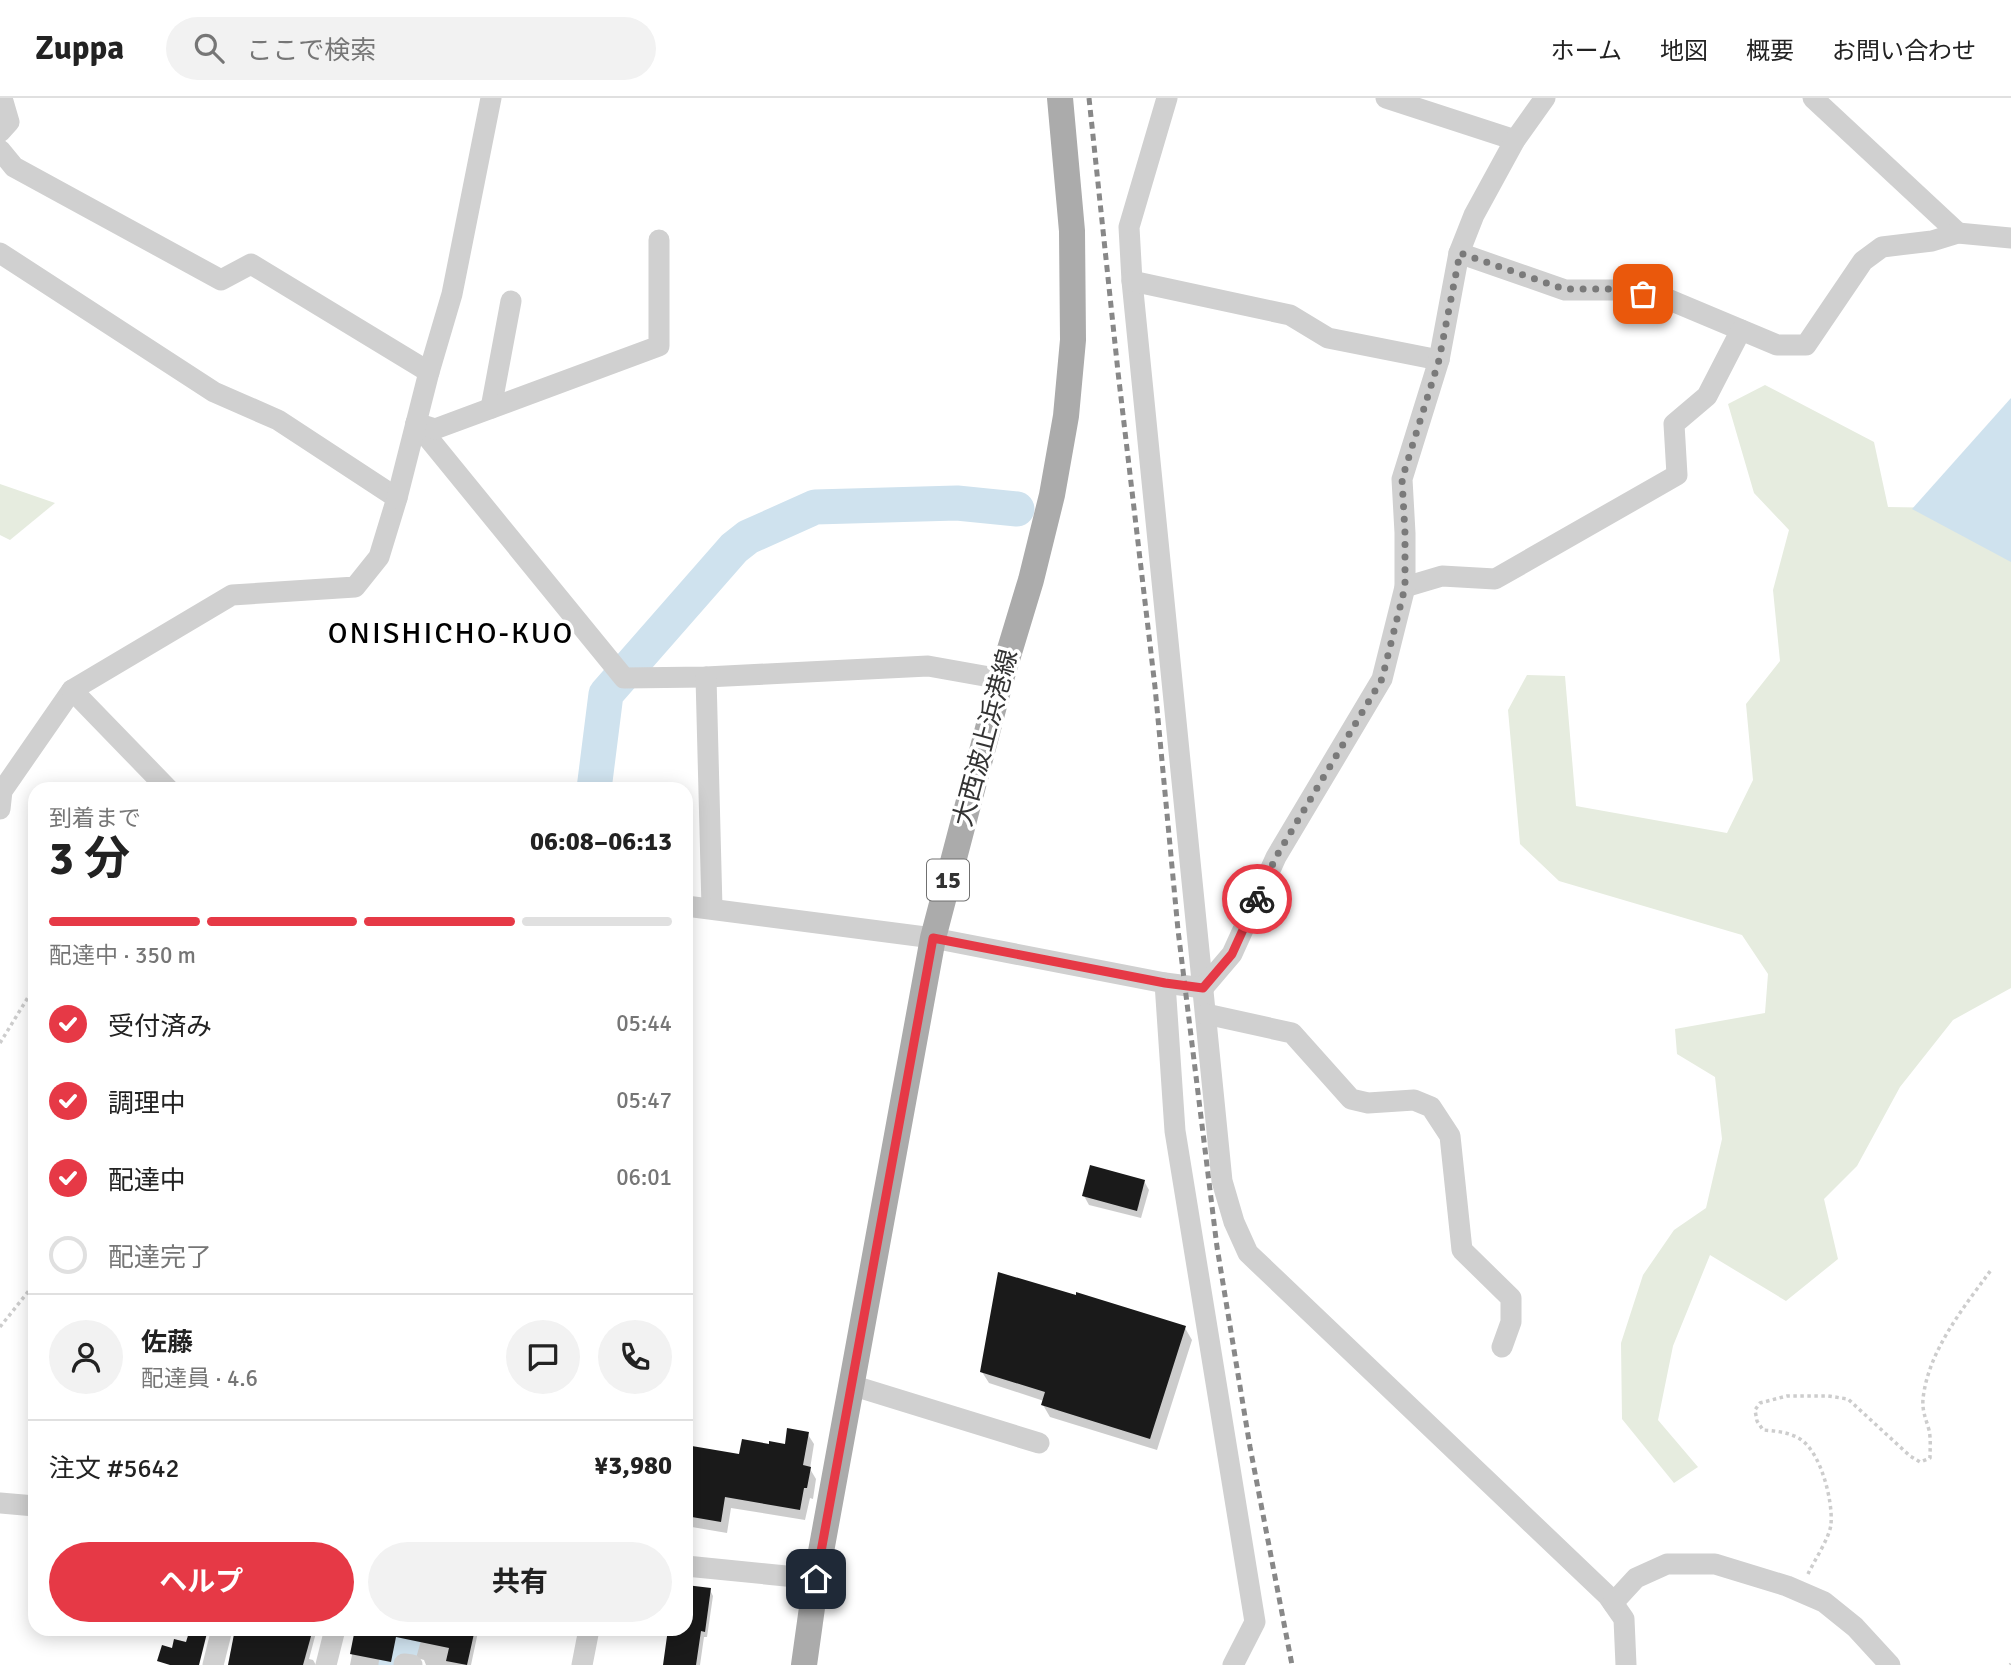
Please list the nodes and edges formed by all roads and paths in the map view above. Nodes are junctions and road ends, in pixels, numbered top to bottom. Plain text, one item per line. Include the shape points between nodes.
1 (2, 98) edge
2 (491, 98) edge
3 (1060, 98) edge
4 (1167, 98) edge
5 (1386, 98) edge
6 (1545, 98) edge
7 (1813, 98) edge
8 (0, 132) edge
9 (1516, 140) junction
10 (0, 150) edge
11 (1958, 233) junction
12 (2011, 238) edge
13 (659, 240) dead end
14 (0, 253) edge
15 (1460, 253) junction
16 (1132, 281) junction
17 (510, 301) dead end
18 (1741, 330) junction
19 (1439, 360) junction
20 (429, 372) junction
21 (491, 408) junction
22 (416, 423) junction
23 (397, 498) junction
24 (1405, 587) junction
25 (706, 677) junction
26 (1001, 679) junction
27 (72, 690) junction
28 (161, 782) edge
29 (0, 809) edge
30 (693, 907) edge
31 (712, 908) junction
32 (933, 938) junction
33 (1165, 983) junction
34 (1203, 988) junction
35 (28, 997) edge
36 (1206, 1014) junction
37 (0, 1043) edge
38 (1991, 1270) dead end
39 (28, 1292) edge
40 (0, 1327) edge
41 (1502, 1348) dead end
42 (851, 1385) junction
43 (1039, 1443) dead end
44 (0, 1503) edge
45 (28, 1505) edge
46 (693, 1567) edge
47 (816, 1579) junction
48 (1800, 1591) junction
49 (1613, 1603) junction
50 (220, 1636) edge
51 (333, 1636) edge
52 (588, 1636) edge
53 (213, 1665) edge
54 (326, 1665) edge
55 (582, 1665) edge
56 (804, 1665) edge
57 (1233, 1665) edge
58 (1626, 1665) edge
59 (1890, 1665) edge

1 - 8 street via 9,122
2 - 20 street via 452,294
3 - 26 main road, 大西波止浜港線 / 15 via 1072,258 1073,340 1066,416 1046,520
4 - 16 street via 1129,226
5 - 9 street
6 - 9 street
7 - 11 street
9 - 15 street via 1474,215
10 - 20 street via 14,167 220,280 251,264
11 - 12 street
11 - 18 street via 1881,247 1863,261 1806,345 1777,345
13 - 21 street via 659,346
14 - 23 street via 214,392 278,420
15 - 18 street via 1564,289 1622,289 1665,298
15 - 19 street
16 - 19 street via 1290,315 1328,338
16 - 34 street
17 - 21 street
18 - 24 street via 1707,396 1674,424 1677,475 1495,579 1442,576
19 - 24 street via 1402,479
20 - 22 street
21 - 22 street via 435,429
22 - 23 street
22 - 25 street via 624,678
23 - 27 street via 379,557 355,587 232,595
24 - 34 street via 1382,679 1276,857 1232,954
25 - 26 street via 929,666
25 - 31 street
26 - 32 main road, 大西波止浜港線 / 15
27 - 28 street
27 - 29 street via 2,791
30 - 31 street
31 - 32 street
32 - 33 street
32 - 42 main road, 大西波止浜港線 / 15
33 - 34 street
33 - 57 street via 1175,1131 1255,1622
34 - 36 street
35 - 37 path
36 - 41 street via 1292,1034 1351,1099 1368,1103 1414,1100 1431,1107 1450,1136 1462,1250 1511,1298 1511,1322
36 - 49 street via 1222,1181 1248,1254
38 - 48 path via 1949,1328 1928,1381 1923,1414 1930,1432 1930,1458 1920,1462 1910,1456 1848,1399 1787,1396 1760,1403 1755,1410 1763,1430 1790,1433 1803,1440 1822,1471 1832,1527
39 - 40 path
42 - 43 street
42 - 47 main road, 大西波止浜港線 / 15
44 - 45 street
46 - 47 street
47 - 56 main road, 大西波止浜港線 / 15
48 - 49 street via 1715,1564 1667,1564 1636,1578
48 - 59 street via 1824,1602 1855,1627
49 - 58 street via 1624,1619
50 - 53 street
51 - 54 street
52 - 55 street

